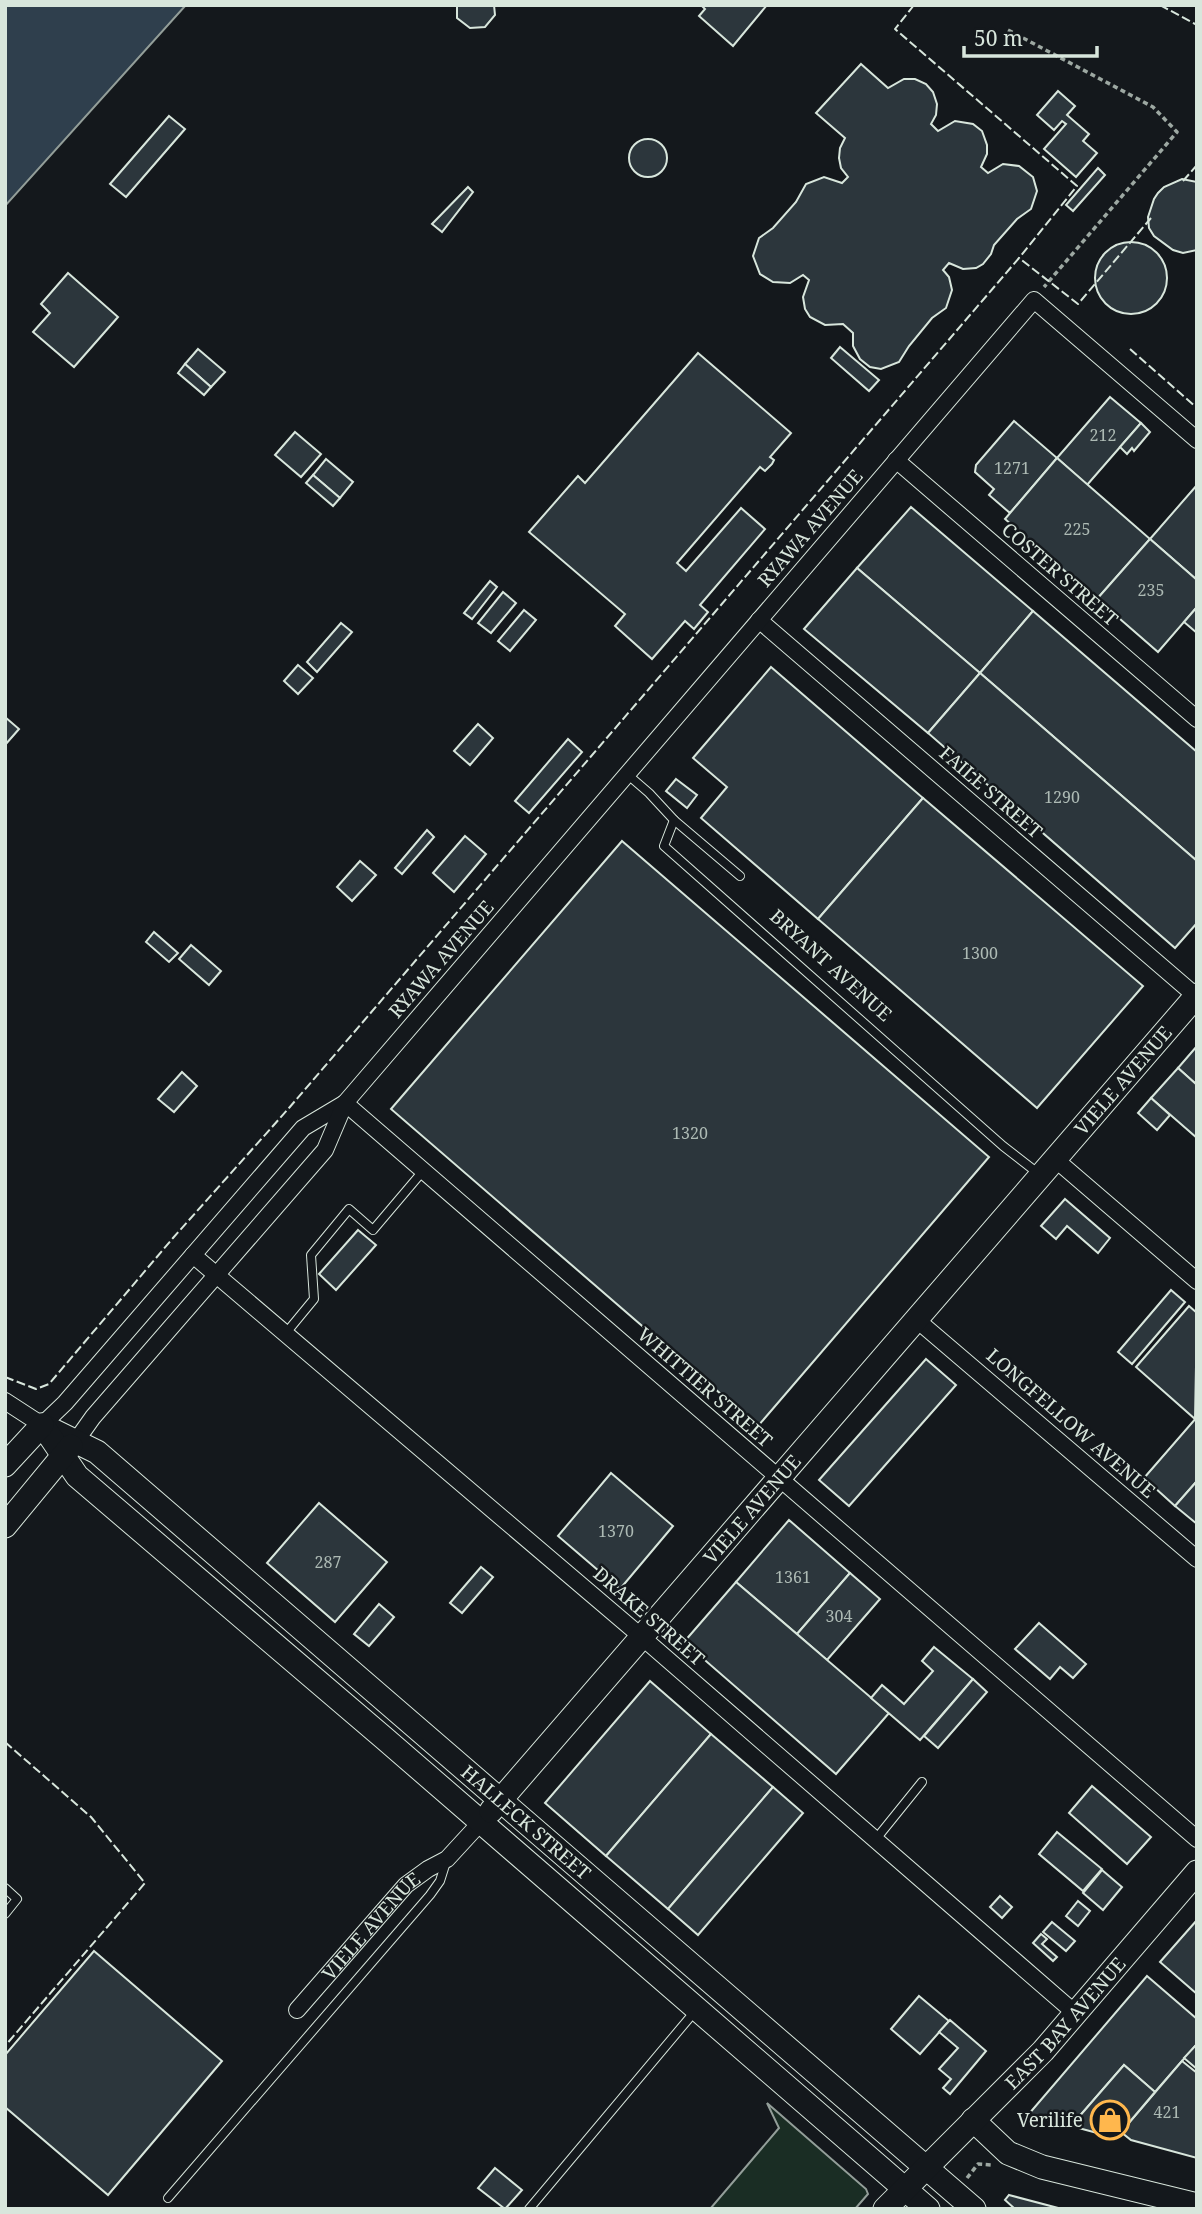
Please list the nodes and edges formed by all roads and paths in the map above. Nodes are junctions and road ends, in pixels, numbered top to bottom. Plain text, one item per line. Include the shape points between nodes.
1 (1008, 30) dead end
2 (1034, 300) junction
3 (1197, 440) edge
4 (896, 460) junction
5 (759, 620) junction
6 (1197, 719) edge
7 (627, 774) junction
8 (674, 820) junction
9 (740, 876) dead end
10 (1197, 996) edge
11 (345, 1103) junction
12 (1048, 1167) junction
13 (423, 1171) junction
14 (193, 1255) junction
15 (216, 1274) junction
16 (1197, 1281) edge
17 (917, 1320) junction
18 (286, 1333) junction
19 (5, 1401) edge
20 (42, 1425) junction
21 (69, 1449) junction
22 (5, 1465) edge
23 (780, 1479) junction
24 (5, 1526) edge
25 (1197, 1559) edge
26 (643, 1638) junction
27 (922, 1783) dead end
28 (502, 1799) junction
29 (481, 1822) junction
30 (876, 1839) junction
31 (1197, 1839) edge
32 (447, 1859) junction
33 (1197, 1872) edge
34 (5, 1888) edge
35 (5, 1914) edge
36 (697, 2008) junction
37 (297, 2010) dead end
38 (1075, 2013) junction
39 (973, 2120) junction
40 (1000, 2165) dead end
41 (925, 2168) junction
42 (969, 2176) dead end
43 (904, 2188) junction
44 (167, 2199) dead end
45 (1197, 2205) edge
46 (529, 2209) edge
47 (885, 2209) edge
48 (928, 2209) edge
49 (974, 2209) edge

1 - 2 path via 1153,107 1177,132
2 - 3 street
2 - 4 street, RYAWA AVENUE
4 - 5 street, RYAWA AVENUE
4 - 6 street, COSTER STREET
5 - 7 street, RYAWA AVENUE
5 - 10 street, FAILE STREET
7 - 8 lane
7 - 11 street, RYAWA AVENUE
8 - 9 lane
8 - 12 lane, BRYANT AVENUE via 664,846 1003,1146
10 - 12 main road, VIELE AVENUE
11 - 13 street, WHITTIER STREET
11 - 14 street, RYAWA AVENUE via 303,1128
11 - 15 street, RYAWA AVENUE via 325,1150
12 - 16 street, BRYANT AVENUE
12 - 17 main road, VIELE AVENUE
13 - 18 lane via 373,1230 349,1209 311,1255 314,1299
13 - 23 street, WHITTIER STREET
14 - 15 street, DRAKE STREET
14 - 20 street, RYAWA AVENUE
15 - 18 street, DRAKE STREET
15 - 21 street, RYAWA AVENUE
17 - 23 main road, VIELE AVENUE
17 - 25 street, LONGFELLOW AVENUE
18 - 26 street, DRAKE STREET
19 - 20 street
20 - 21 main road
20 - 22 main road
21 - 24 main road
21 - 28 main road, HALLECK STREET via 97,1452
21 - 29 main road, HALLECK STREET via 77,1475
23 - 26 main road, VIELE AVENUE
23 - 31 street, WHITTIER STREET
26 - 28 main road, VIELE AVENUE
26 - 30 street, DRAKE STREET
27 - 30 lane
28 - 29 main road, VIELE AVENUE
28 - 41 main road, HALLECK STREET
29 - 32 street, VIELE AVENUE
29 - 36 main road, HALLECK STREET
30 - 38 street, DRAKE STREET
32 - 37 street, VIELE AVENUE via 406,1885
32 - 44 lane via 430,1895
33 - 38 main road, EAST BAY AVENUE
34 - 35 lane via 17,1899
36 - 43 main road, HALLECK STREET
36 - 46 lane
38 - 39 main road, EAST BAY AVENUE
39 - 41 main road, EAST BAY AVENUE
39 - 45 main road via 1008,2152 1042,2167
40 - 42 path via 978,2164
41 - 43 main road, EAST BAY AVENUE
41 - 49 main road, HALLECK STREET
43 - 47 main road, EAST BAY AVENUE
43 - 48 main road, HALLECK STREET

